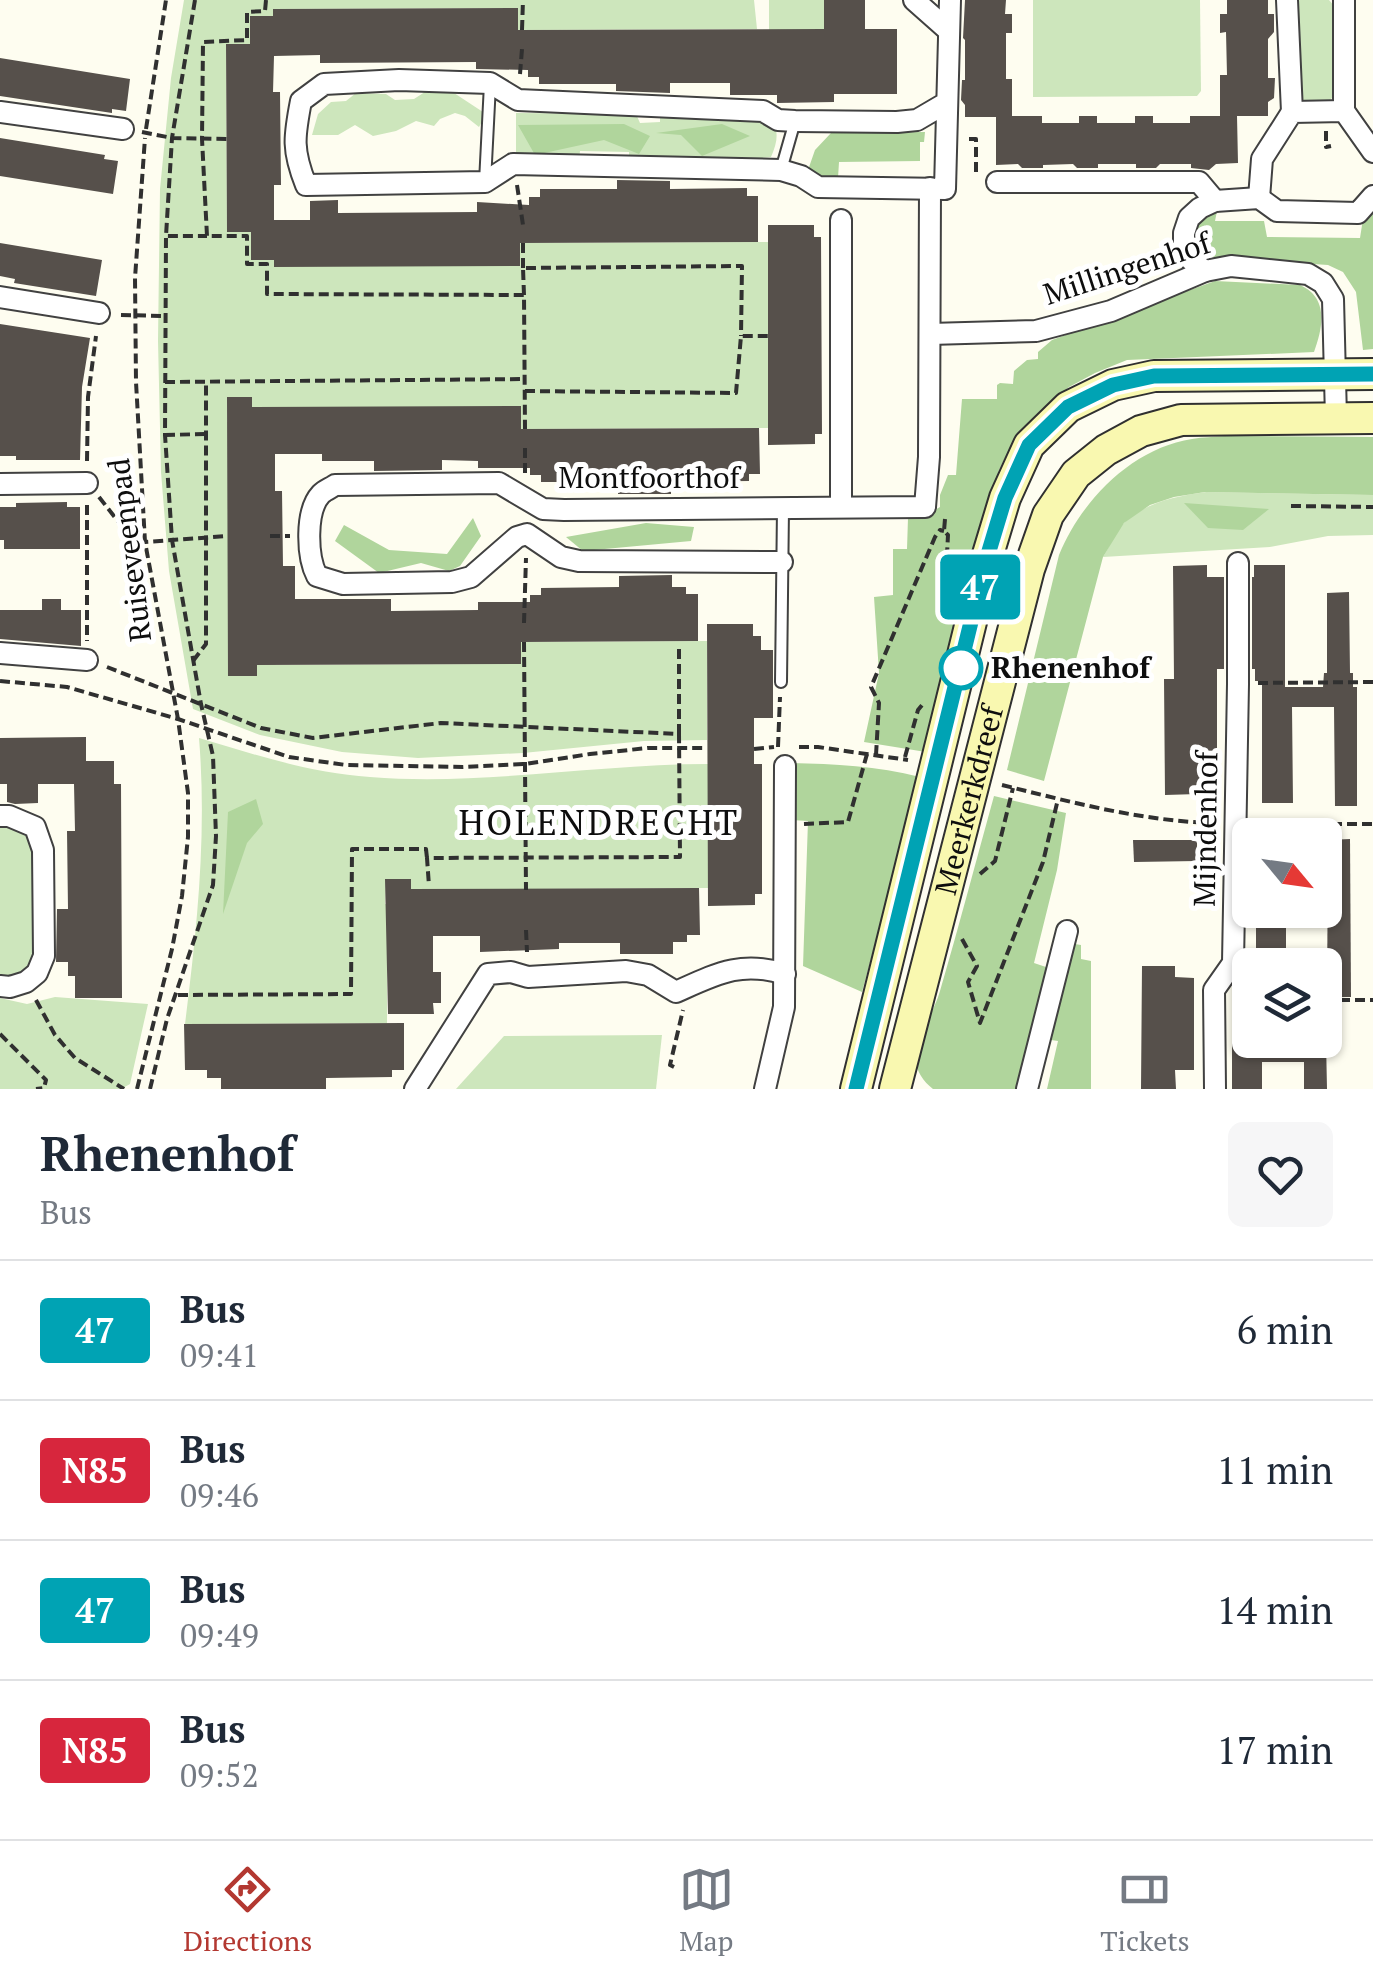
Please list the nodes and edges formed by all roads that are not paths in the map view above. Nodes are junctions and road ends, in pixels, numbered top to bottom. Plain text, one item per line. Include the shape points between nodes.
1 (914, 0) edge
2 (950, 0) edge
3 (1287, 0) edge
4 (1344, 0) edge
5 (949, 30) junction
6 (490, 83) junction
7 (946, 103) junction
8 (1344, 110) junction
9 (0, 112) edge
10 (1292, 112) junction
11 (795, 122) junction
12 (123, 130) dead end
13 (1373, 152) edge
14 (781, 170) junction
15 (485, 182) junction
16 (998, 182) road end
17 (930, 188) junction
18 (1373, 196) edge
19 (1259, 198) junction
20 (1215, 201) junction
21 (841, 220) dead end
22 (1205, 271) junction
23 (0, 297) edge
24 (100, 313) road end
25 (930, 334) junction
26 (1333, 374) junction
27 (1373, 374) edge
28 (1336, 418) junction
29 (1373, 418) edge
30 (88, 483) road end
31 (0, 484) edge
32 (842, 506) junction
33 (782, 507) junction
34 (782, 562) junction
35 (1238, 563) dead end
36 (0, 654) edge
37 (88, 660) road end
38 (781, 682) road end
39 (782, 757) road end
40 (0, 816) edge
41 (1068, 931) dead end
42 (786, 974) junction
43 (0, 986) edge
44 (414, 1089) edge
45 (766, 1089) edge
46 (856, 1089) edge
47 (895, 1089) edge
48 (1027, 1089) edge
49 (1215, 1089) edge

1 - 5 street
2 - 5 street
3 - 10 street
4 - 8 street
5 - 7 street
6 - 11 street via 518,100 764,110
6 - 15 lane
6 - 15 street via 324,84 301,101 294,138 306,184
7 - 11 street via 916,120
7 - 17 street via 944,189
8 - 10 street
8 - 13 street
9 - 12 street
10 - 19 street via 1262,160
11 - 14 lane
14 - 15 street via 514,164
14 - 17 street via 818,187
16 - 20 street, Millingenhof via 1199,182
17 - 25 street
18 - 19 street via 1358,213 1277,211
19 - 20 street
20 - 22 street via 1188,218 1184,232 1184,249
21 - 32 street
22 - 25 street, Millingenhof via 1111,311 1036,331
22 - 26 street, Millingenhof via 1261,268 1322,282 1332,299
23 - 24 street
25 - 32 street via 925,506
26 - 27 main road, Meerkerkdreef
26 - 28 street, Millingenhof
26 - 46 main road, Meerkerkdreef via 1154,376 1113,385 1068,407 1029,445 986,561
28 - 29 main road, Meerkerkdreef
28 - 47 main road, Meerkerkdreef via 1181,420 1140,430 1076,474 1048,515
30 - 31 street
32 - 33 street, Montfoorthof
33 - 34 lane
33 - 34 street, Montfoorthof via 543,509 498,483 336,484 313,507 310,536 318,576 343,584 452,582 471,576 527,534 579,562
34 - 38 lane
35 - 49 street, Mijndenhof via 1233,963 1214,990
36 - 37 street
39 - 42 street
40 - 43 street via 35,826 43,850 44,956 26,982
41 - 48 street
42 - 44 street via 749,967 722,971 676,992 648,974 488,974
42 - 45 street

